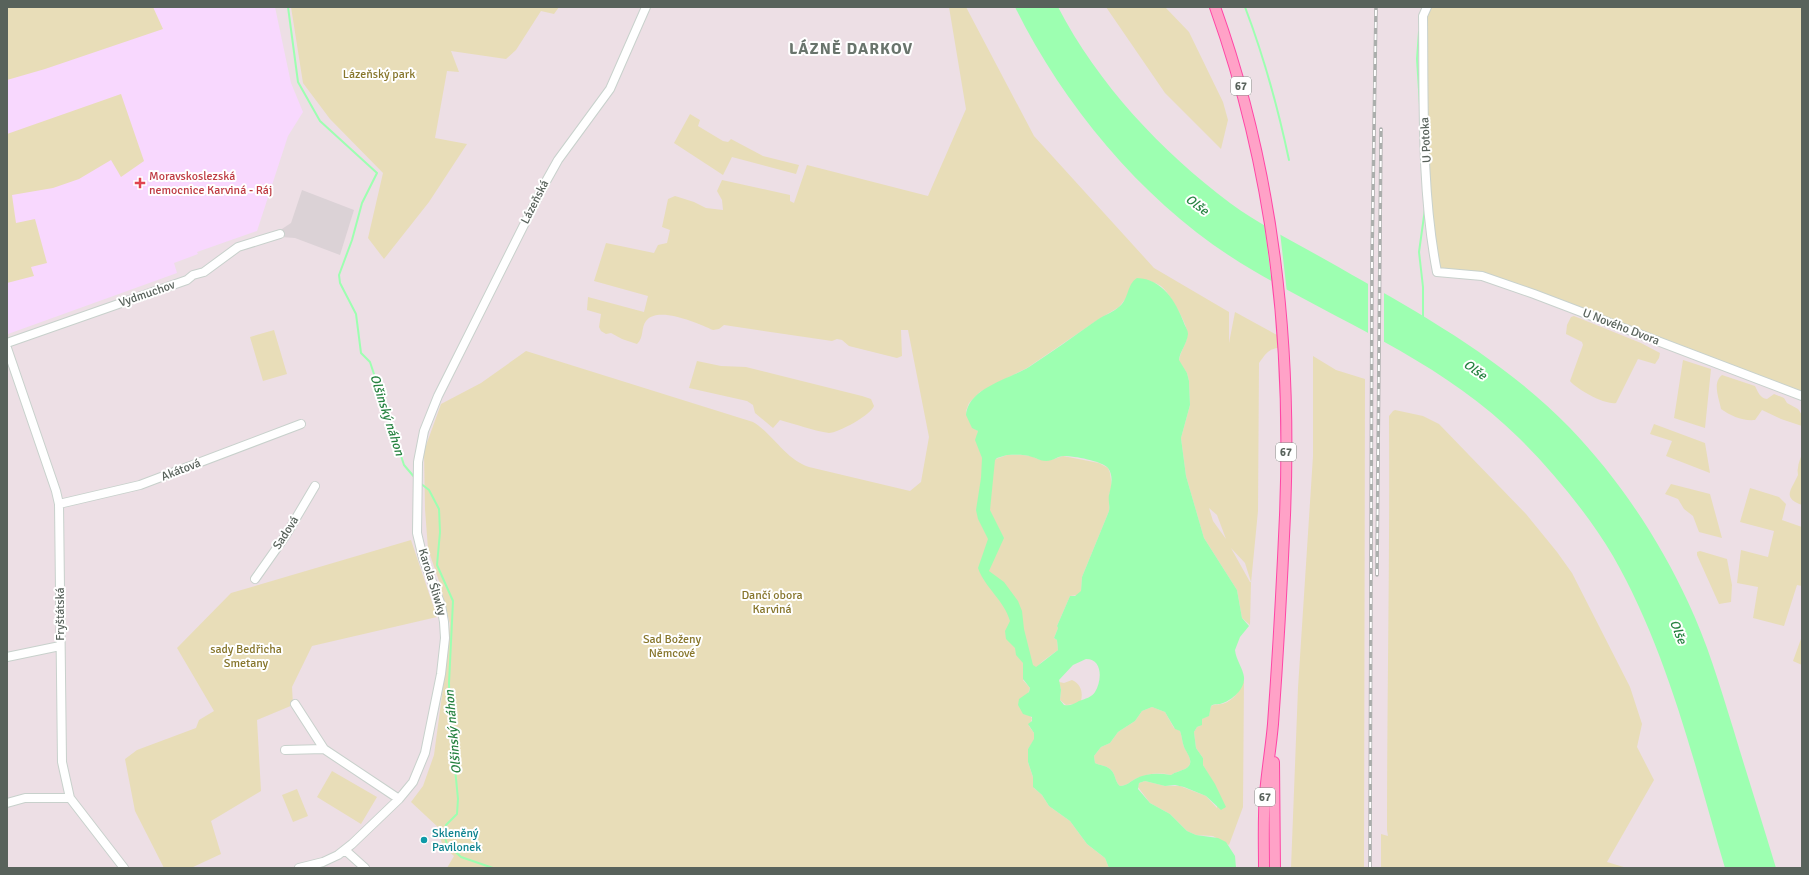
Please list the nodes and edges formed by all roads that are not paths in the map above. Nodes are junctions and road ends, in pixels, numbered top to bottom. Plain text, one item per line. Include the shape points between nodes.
1 (646, 7) edge
2 (1215, 7) edge
3 (1427, 7) edge
4 (280, 234) dead end
5 (1437, 272) joint
6 (7, 343) edge
7 (7, 348) edge
8 (1802, 396) edge
9 (434, 404) joint
10 (301, 424) dead end
11 (315, 486) dead end
12 (59, 504) junction
13 (255, 579) dead end
14 (60, 646) junction
15 (7, 657) edge
16 (295, 704) dead end
17 (1273, 726) junction
18 (324, 749) junction
19 (285, 750) dead end
20 (70, 798) junction
21 (399, 799) junction
22 (7, 803) edge
23 (345, 850) junction
24 (124, 868) edge
25 (299, 868) edge
26 (365, 868) edge
27 (1264, 868) edge
28 (1275, 868) edge

1 - 9 street, Lázeňská via 610,89 558,160 544,185
2 - 17 main road, 67 via 1247,108 1260,166 1276,261 1285,355 1285,514
3 - 5 street, U Potoka via 1423,16 1424,124 1431,239
4 - 6 street, Vydmuchov via 238,247 204,272 187,280
5 - 8 street, U Nového Dvora via 1482,276
7 - 12 street, Fryštátská
9 - 21 street, Karola Śliwky via 418,457 418,533 423,558 441,606 445,638 441,674 425,753 413,782
10 - 12 street, Akátová via 140,485
11 - 13 street, Sadová via 286,535
12 - 14 street, Fryštátská
14 - 15 street
14 - 20 street, Fryštátská via 62,762
16 - 18 street
17 - 27 main road, 67 via 1265,795
17 - 28 main road, 67
18 - 19 street
18 - 21 street
20 - 22 street via 24,798
20 - 24 street, Fryštátská
21 - 23 street, Karola Śliwky
23 - 25 street, Karola Śliwky via 323,862
23 - 26 street

